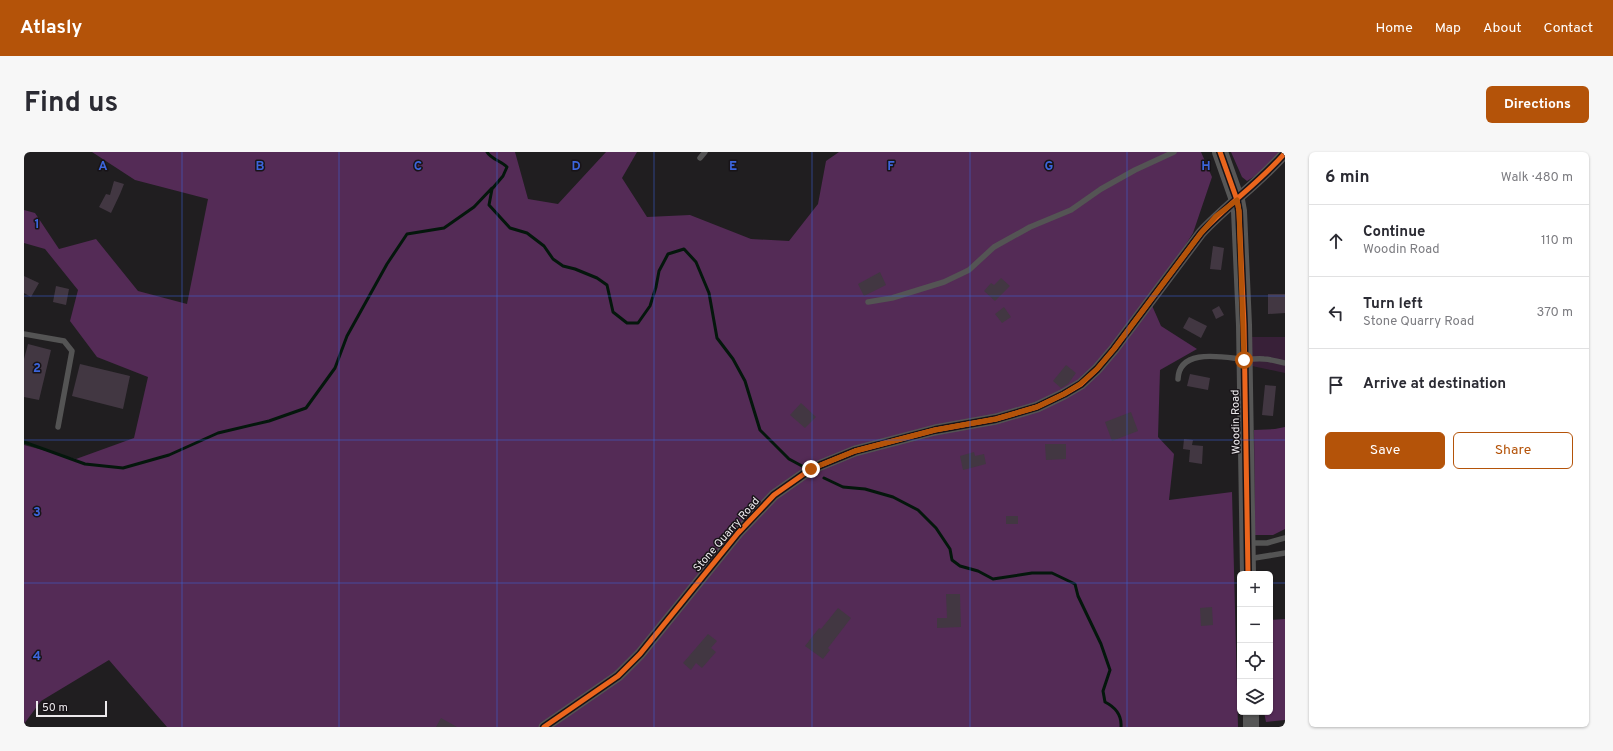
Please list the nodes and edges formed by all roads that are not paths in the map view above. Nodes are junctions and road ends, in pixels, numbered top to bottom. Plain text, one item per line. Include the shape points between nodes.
1 (705, 152) edge
2 (1174, 152) edge
3 (1220, 152) edge
4 (1285, 153) edge
5 (700, 158) dead end
6 (1237, 200) junction
7 (868, 302) dead end
8 (24, 334) edge
9 (1244, 360) junction
10 (1285, 363) edge
11 (1178, 379) dead end
12 (58, 427) dead end
13 (1285, 538) edge
14 (1285, 553) edge
15 (1248, 559) edge
16 (1251, 715) edge
17 (544, 727) edge
18 (1251, 727) edge

1 - 5 lane
2 - 7 lane via 1101,189 1071,210 1030,227 994,247 969,270 951,279 892,298
3 - 6 street, Woodin Road
4 - 6 street, Stone Quarry Road
6 - 9 street, Woodin Road
6 - 17 street, Stone Quarry Road via 1216,216 1201,233 1114,349 1080,384 1037,407 996,419 935,430 855,451 811,469 774,495 738,533 640,654 618,676
8 - 12 lane via 64,341 72,351
9 - 10 lane via 1264,359
9 - 11 lane via 1202,356 1186,362 1178,371
9 - 15 street, Woodin Road
13 - 15 lane via 1267,543
14 - 15 lane
16 - 18 street

